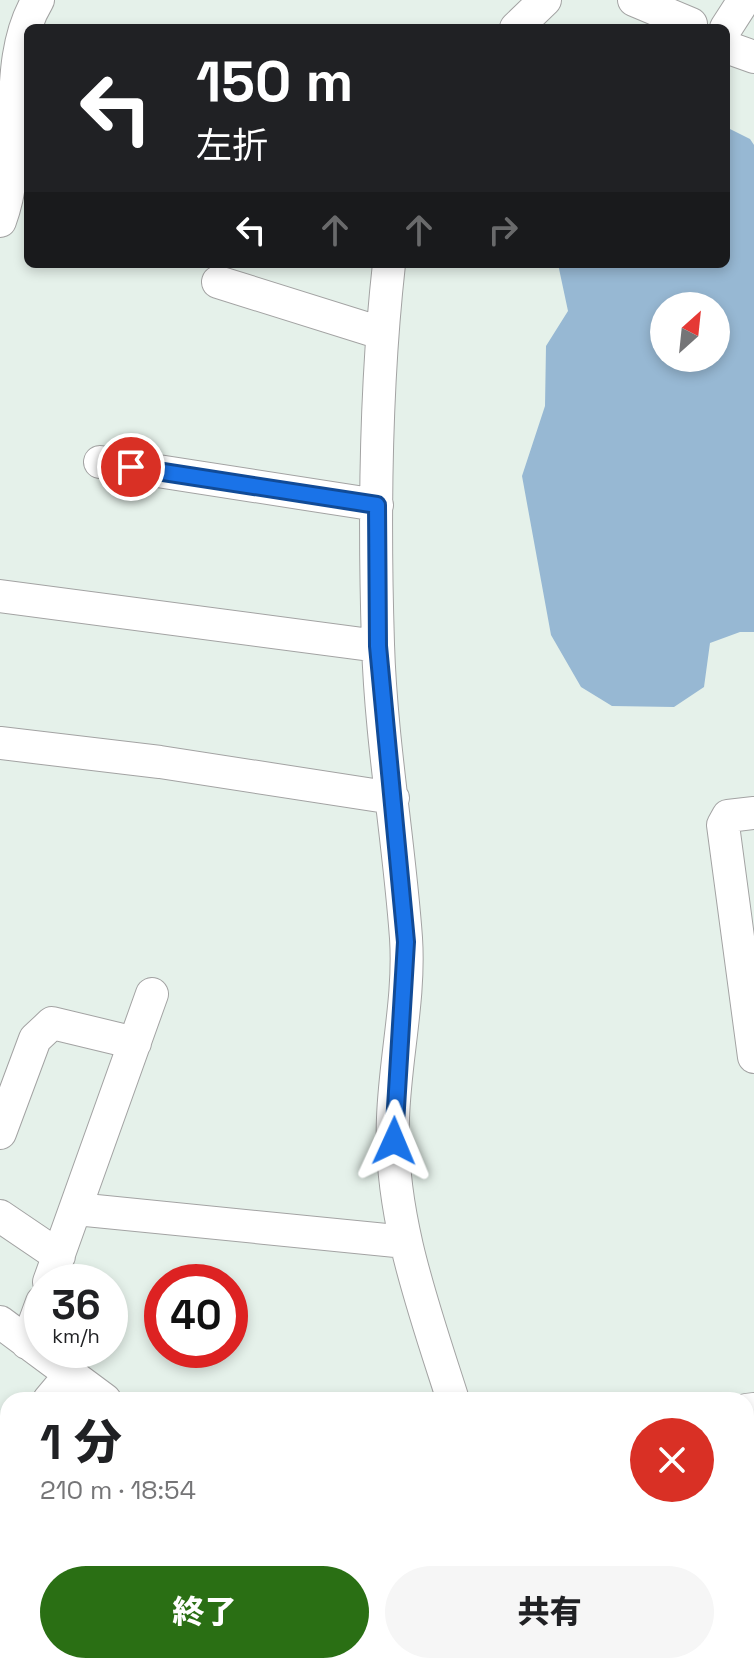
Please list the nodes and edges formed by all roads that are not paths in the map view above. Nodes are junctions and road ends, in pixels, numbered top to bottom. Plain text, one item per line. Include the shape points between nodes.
1 (38, 0) edge
2 (545, 0) edge
3 (634, 0) edge
4 (744, 0) edge
5 (27, 24) edge
6 (520, 24) edge
7 (691, 24) dead end
8 (729, 24) edge
9 (24, 29) edge
10 (730, 48) edge
11 (754, 57) edge
12 (0, 221) edge
13 (389, 268) edge
14 (218, 282) dead end
15 (381, 333) junction
16 (100, 462) dead end
17 (377, 505) junction
18 (0, 596) edge
19 (378, 646) junction
20 (0, 743) edge
21 (393, 798) junction
22 (754, 813) edge
23 (152, 994) dead end
24 (135, 1043) junction
25 (754, 1057) edge
26 (0, 1133) edge
27 (76, 1209) junction
28 (0, 1216) edge
29 (406, 1242) junction
30 (49, 1264) edge
31 (56, 1264) edge
32 (0, 1322) edge
33 (24, 1341) edge
34 (61, 1368) edge
35 (70, 1375) junction
36 (56, 1392) edge
37 (94, 1392) edge
38 (450, 1392) edge

1 - 5 street
2 - 6 street
3 - 7 street
4 - 8 street
9 - 12 street via 16,46 9,190
10 - 11 street
13 - 15 street
14 - 15 street
15 - 17 street
16 - 17 street
17 - 19 street
18 - 19 street
19 - 21 street
20 - 21 street
21 - 29 street via 406,942 393,1120
22 - 25 street via 728,816 723,825
23 - 24 street
24 - 26 street via 52,1023 35,1039
24 - 27 street
27 - 29 street
27 - 31 street
28 - 30 street
29 - 38 street
32 - 33 street
34 - 35 street
35 - 36 street
35 - 37 street

